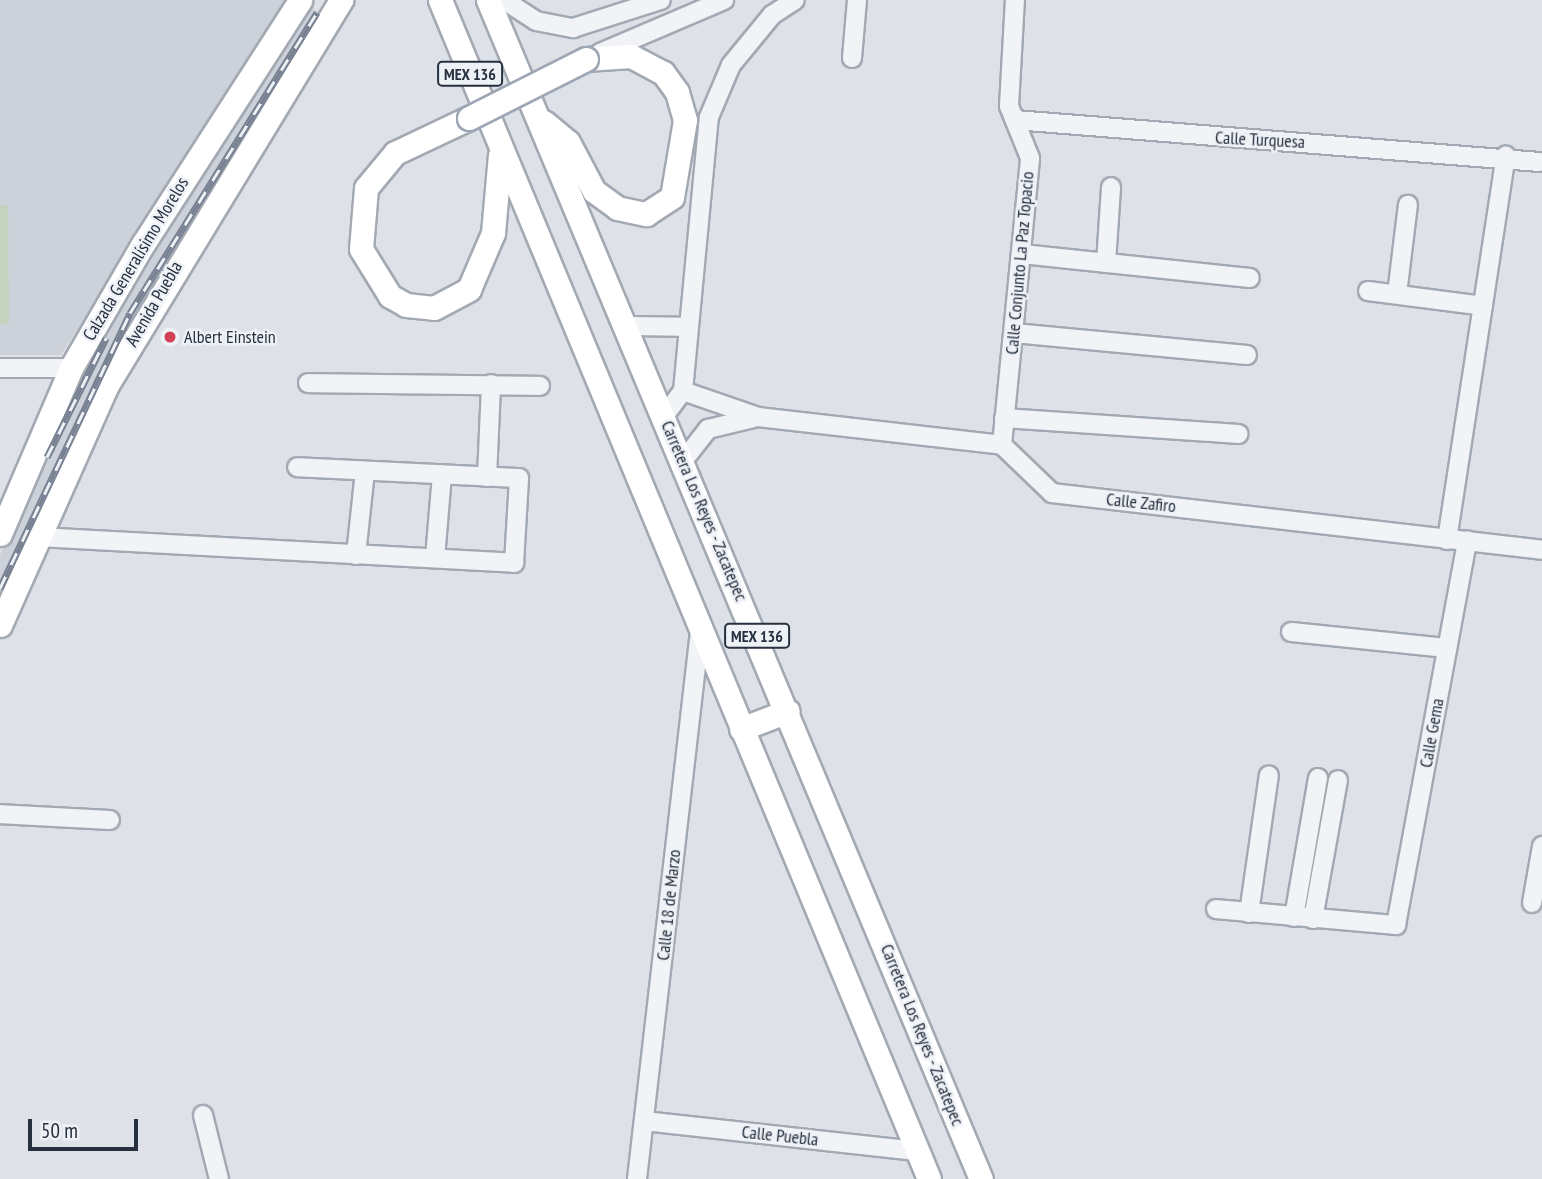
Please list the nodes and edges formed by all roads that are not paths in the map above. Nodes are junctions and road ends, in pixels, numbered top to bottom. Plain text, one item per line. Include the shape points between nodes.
1 (300, 0) edge
2 (341, 0) edge
3 (440, 0) edge
4 (488, 0) edge
5 (504, 0) edge
6 (661, 0) edge
7 (724, 0) edge
8 (795, 0) edge
9 (857, 0) edge
10 (1014, 0) edge
11 (593, 56) junction
12 (852, 58) dead end
13 (539, 119) junction
14 (1015, 120) junction
15 (500, 148) junction
16 (1506, 155) junction
17 (1539, 162) dead end
18 (1111, 187) dead end
19 (1408, 205) dead end
20 (1021, 254) junction
21 (1105, 263) junction
22 (1250, 278) dead end
23 (1368, 291) dead end
24 (1397, 294) junction
25 (1483, 306) junction
26 (626, 327) junction
27 (687, 327) junction
28 (1014, 333) junction
29 (1247, 355) dead end
30 (0, 368) edge
31 (71, 368) junction
32 (308, 383) dead end
33 (491, 384) junction
34 (540, 386) dead end
35 (683, 391) junction
36 (664, 416) junction
37 (758, 417) junction
38 (1004, 418) junction
39 (1238, 434) dead end
40 (1002, 445) junction
41 (683, 461) junction
42 (297, 467) dead end
43 (365, 471) junction
44 (442, 474) junction
45 (487, 477) junction
46 (0, 534) edge
47 (38, 537) junction
48 (1447, 540) junction
49 (1466, 541) junction
50 (1542, 550) edge
51 (356, 555) junction
52 (435, 558) junction
53 (0, 625) edge
54 (700, 631) junction
55 (1291, 632) dead end
56 (1447, 648) junction
57 (788, 711) junction
58 (741, 729) junction
59 (1269, 775) dead end
60 (1318, 778) dead end
61 (1338, 780) dead end
62 (0, 814) edge
63 (110, 820) dead end
64 (1542, 846) edge
65 (1532, 903) dead end
66 (1216, 909) dead end
67 (1249, 913) junction
68 (1293, 917) junction
69 (1313, 919) junction
70 (203, 1115) dead end
71 (644, 1121) junction
72 (916, 1151) junction
73 (219, 1179) edge
74 (637, 1179) edge
75 (929, 1179) edge
76 (981, 1179) edge

1 - 31 main road, Calzada Generalísimo Morelos via 142,244
2 - 47 main road, Avenida Puebla via 107,385
3 - 15 main road, MEX 136
4 - 13 main road, Carretera Los Reyes - Zacatepec / MEX 136
5 - 6 street via 536,21 573,28
7 - 11 street
8 - 27 street via 772,15 731,65 709,117
9 - 12 street
10 - 14 street, Calle Conjunto La Paz Topacio via 1008,83
11 - 13 main road via 643,60 677,92 685,120 675,190 667,203 639,214 609,204 594,191 568,142
11 - 15 main road, bridge via 395,153 366,188 361,249 390,296 425,308 469,289 493,233
13 - 26 main road, Carretera Los Reyes - Zacatepec / MEX 136
14 - 16 street, Calle Turquesa
14 - 20 street, Calle Conjunto La Paz Topacio via 1030,158
15 - 54 main road, MEX 136
16 - 17 street, Calle Turquesa
16 - 25 street
18 - 21 street
19 - 24 street
20 - 21 street
20 - 28 street, Calle Conjunto La Paz Topacio
21 - 22 street
23 - 24 street
24 - 25 street
25 - 48 street
26 - 27 street
26 - 36 main road, Carretera Los Reyes - Zacatepec / MEX 136
27 - 35 street
28 - 29 street
28 - 38 street, Calle Conjunto La Paz Topacio
30 - 31 street
31 - 46 main road, Calzada Generalísimo Morelos
32 - 33 street
33 - 34 street
33 - 45 street
35 - 36 street
35 - 37 street
36 - 41 main road, Carretera Los Reyes - Zacatepec / MEX 136
37 - 40 street
37 - 41 street via 708,429
38 - 39 street
38 - 40 street, Calle Conjunto La Paz Topacio
40 - 48 street, Calle Zafiro via 1052,493
41 - 57 main road, Carretera Los Reyes - Zacatepec / MEX 136
42 - 43 street
43 - 44 street
43 - 51 street
44 - 45 street
44 - 52 street
45 - 52 street via 519,478 514,563
47 - 51 street
47 - 53 main road, Avenida Puebla
48 - 49 street, Calle Zafiro
49 - 50 street, Calle Zafiro
49 - 56 street, Calle Gema
51 - 52 street
54 - 58 main road, MEX 136
54 - 71 street, Calle 18 de Marzo
55 - 56 street
56 - 69 street, Calle Gema via 1396,925
57 - 58 main road
57 - 76 main road, Carretera Los Reyes - Zacatepec / MEX 136
58 - 72 main road, MEX 136
59 - 67 street
60 - 68 street
61 - 69 street
62 - 63 street
64 - 65 street
66 - 67 street
67 - 68 street
68 - 69 street
70 - 73 street
71 - 72 street, Calle Puebla
71 - 74 street, Calle 18 de Marzo
72 - 75 main road, MEX 136

